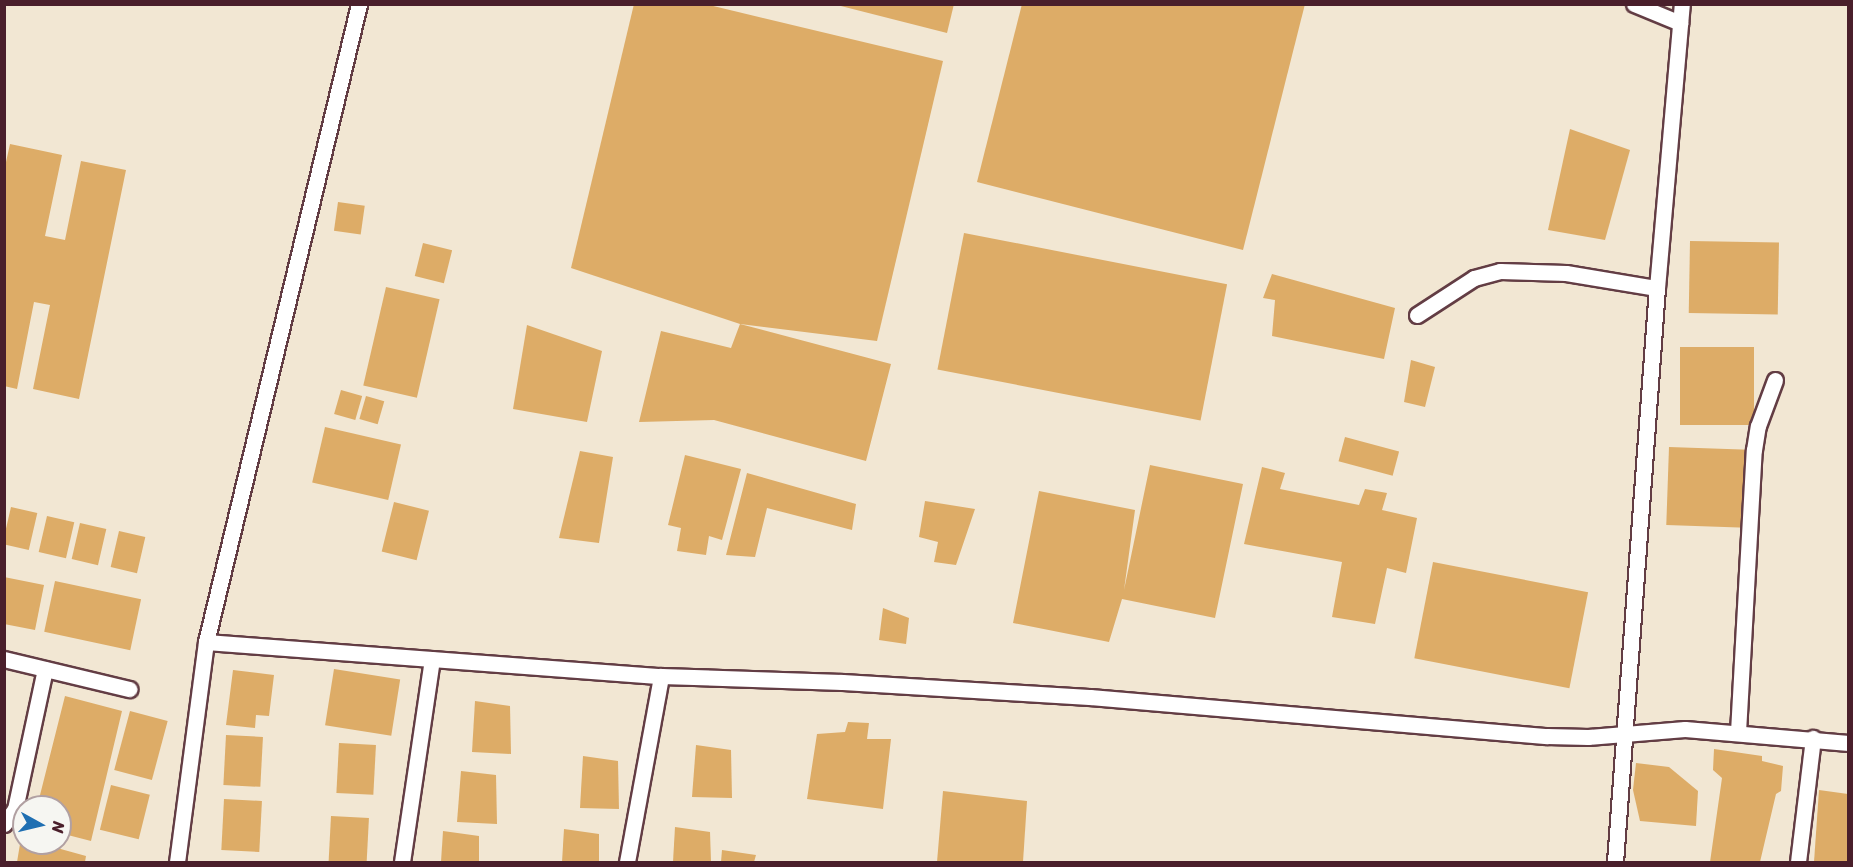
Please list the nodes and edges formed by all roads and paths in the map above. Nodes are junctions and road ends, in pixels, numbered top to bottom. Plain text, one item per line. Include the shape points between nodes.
1 (359, 4) edge
2 (1634, 4) edge
3 (1682, 4) edge
4 (1680, 23) junction
5 (1657, 288) junction
6 (1417, 315) dead end
7 (1775, 380) dead end
8 (206, 642) junction
9 (4, 659) edge
10 (432, 659) junction
11 (45, 669) junction
12 (661, 676) junction
13 (129, 689) dead end
14 (1738, 732) junction
15 (1624, 733) junction
16 (1813, 738) junction
17 (1848, 743) edge
18 (4, 824) edge
19 (177, 862) edge
20 (402, 862) edge
21 (627, 862) edge
22 (1614, 862) edge
23 (1798, 862) edge

1 - 8 lane
2 - 4 lane
3 - 4 lane
4 - 5 lane
5 - 6 lane via 1566,273 1500,271 1474,278
5 - 15 lane
7 - 14 lane via 1758,426 1754,450
8 - 10 lane
8 - 19 lane
9 - 11 lane
10 - 12 lane
10 - 20 lane
11 - 13 lane
11 - 18 lane via 15,809
12 - 15 lane via 1090,697 1547,736
12 - 21 lane
14 - 15 lane via 1685,729
14 - 16 lane
15 - 22 lane
16 - 17 lane
16 - 23 lane

